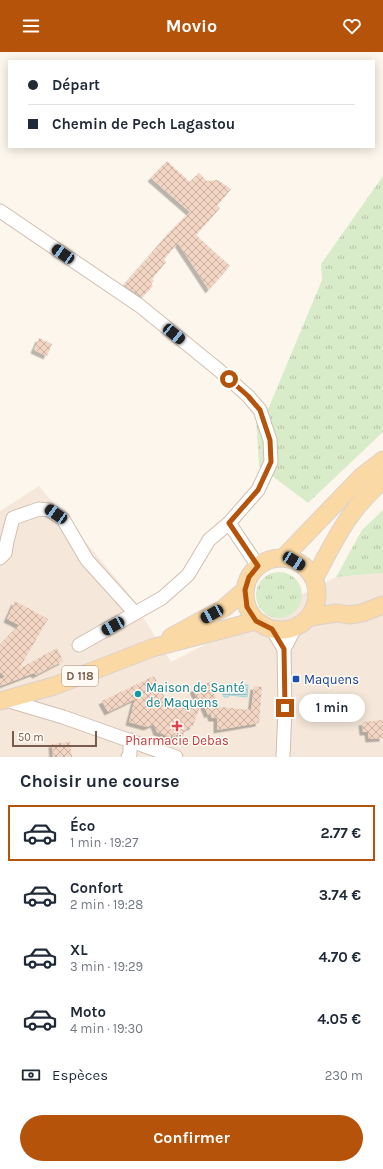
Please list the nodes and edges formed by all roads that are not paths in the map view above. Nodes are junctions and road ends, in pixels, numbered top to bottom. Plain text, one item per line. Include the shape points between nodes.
1 (0, 211) edge
2 (383, 460) edge
3 (383, 480) edge
4 (229, 523) junction
5 (0, 558) edge
6 (283, 558) junction
7 (258, 566) junction
8 (316, 585) junction
9 (245, 590) junction
10 (383, 605) edge
11 (135, 613) junction
12 (337, 613) junction
13 (310, 617) junction
14 (256, 621) junction
15 (295, 628) junction
16 (272, 629) junction
17 (79, 645) dead end
18 (152, 648) junction
19 (284, 649) junction
20 (3, 701) edge
21 (130, 740) junction
22 (133, 756) edge
23 (176, 757) edge
24 (283, 757) edge

1 - 4 street via 140,306 220,371 260,410 270,440 271,462 258,490
2 - 6 main road via 361,477
3 - 8 main road via 348,518 332,545
4 - 7 street
4 - 11 street via 209,540 188,575 162,598
5 - 11 street via 5,553 13,518 39,509 49,510 62,519 87,560
6 - 7 main road via 269,560
6 - 8 main road via 306,568
7 - 9 main road via 249,577
8 - 12 main road
8 - 13 main road via 316,605
9 - 14 main road via 247,607
9 - 18 main road, D 118 via 224,608
10 - 12 main road via 362,613
11 - 17 street
12 - 13 main road
13 - 15 main road
14 - 16 main road
14 - 18 main road, D 118
15 - 16 main road via 282,631
15 - 19 street
16 - 19 street
18 - 20 main road, D 118 via 54,686
19 - 24 street
20 - 21 street via 63,717
21 - 22 street
21 - 23 street

